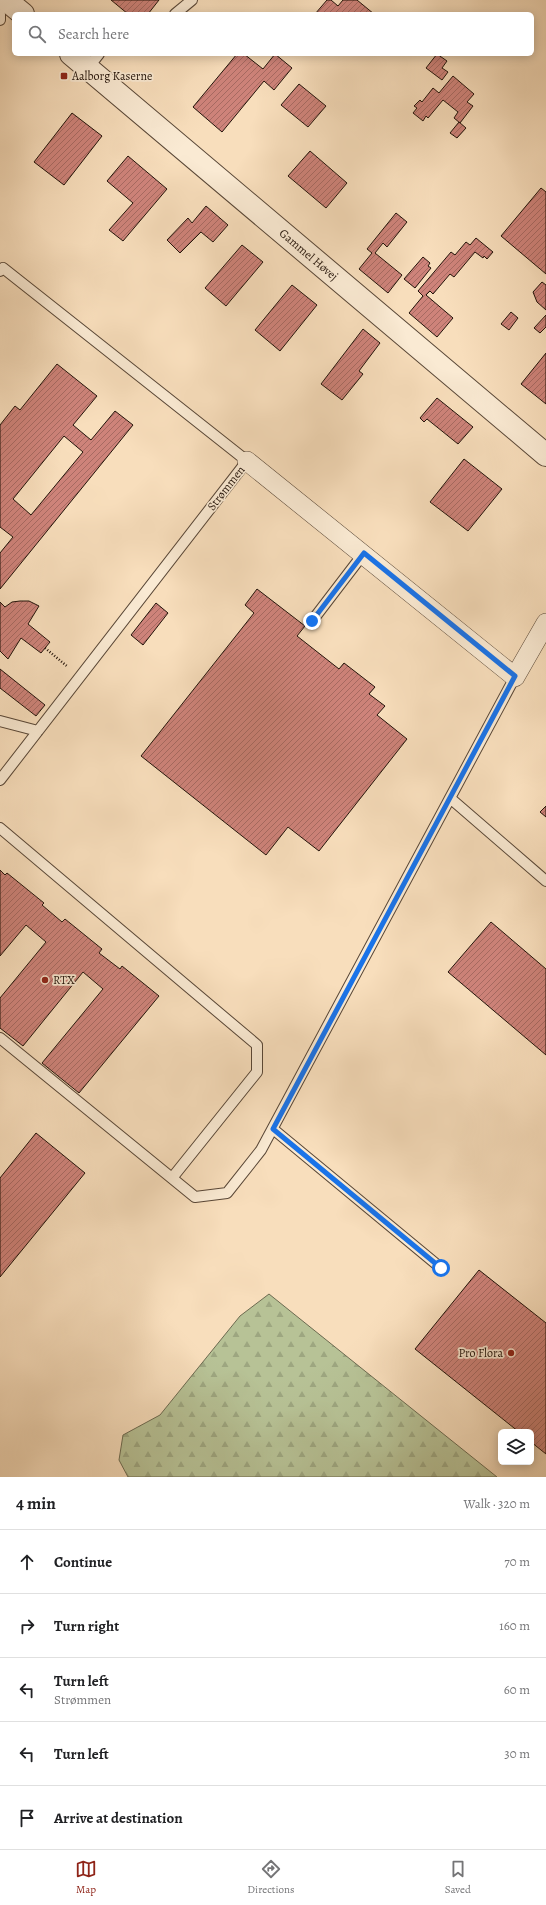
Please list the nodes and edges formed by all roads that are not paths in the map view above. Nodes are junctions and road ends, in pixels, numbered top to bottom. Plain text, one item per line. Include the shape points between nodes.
1 (6, 0) edge
2 (192, 0) edge
3 (21, 12) edge
4 (177, 12) edge
5 (0, 14) edge
6 (0, 20) edge
7 (77, 56) edge
8 (93, 61) edge
9 (0, 272) edge
10 (546, 455) edge
11 (247, 461) junction
12 (364, 553) junction
13 (312, 621) dead end
14 (546, 624) edge
15 (515, 676) junction
16 (0, 721) edge
17 (38, 731) junction
18 (0, 780) edge
19 (450, 798) junction
20 (0, 828) edge
21 (546, 881) edge
22 (0, 1038) edge
23 (273, 1129) junction
24 (172, 1178) junction
25 (441, 1268) dead end

1 - 3 street
2 - 4 lane
5 - 6 lane
7 - 8 street, Gammel Høvej
8 - 10 street, Gammel Høvej
9 - 11 lane via 3,268
11 - 12 street, Strømmen
11 - 17 lane, Strømmen
12 - 13 lane
12 - 15 street, Strømmen
14 - 15 street
15 - 19 lane
16 - 17 lane
17 - 18 lane, Strømmen
19 - 21 lane
19 - 23 lane
20 - 24 lane via 257,1044 257,1072
22 - 24 lane
23 - 24 lane via 261,1150 227,1193 195,1197
23 - 25 lane

